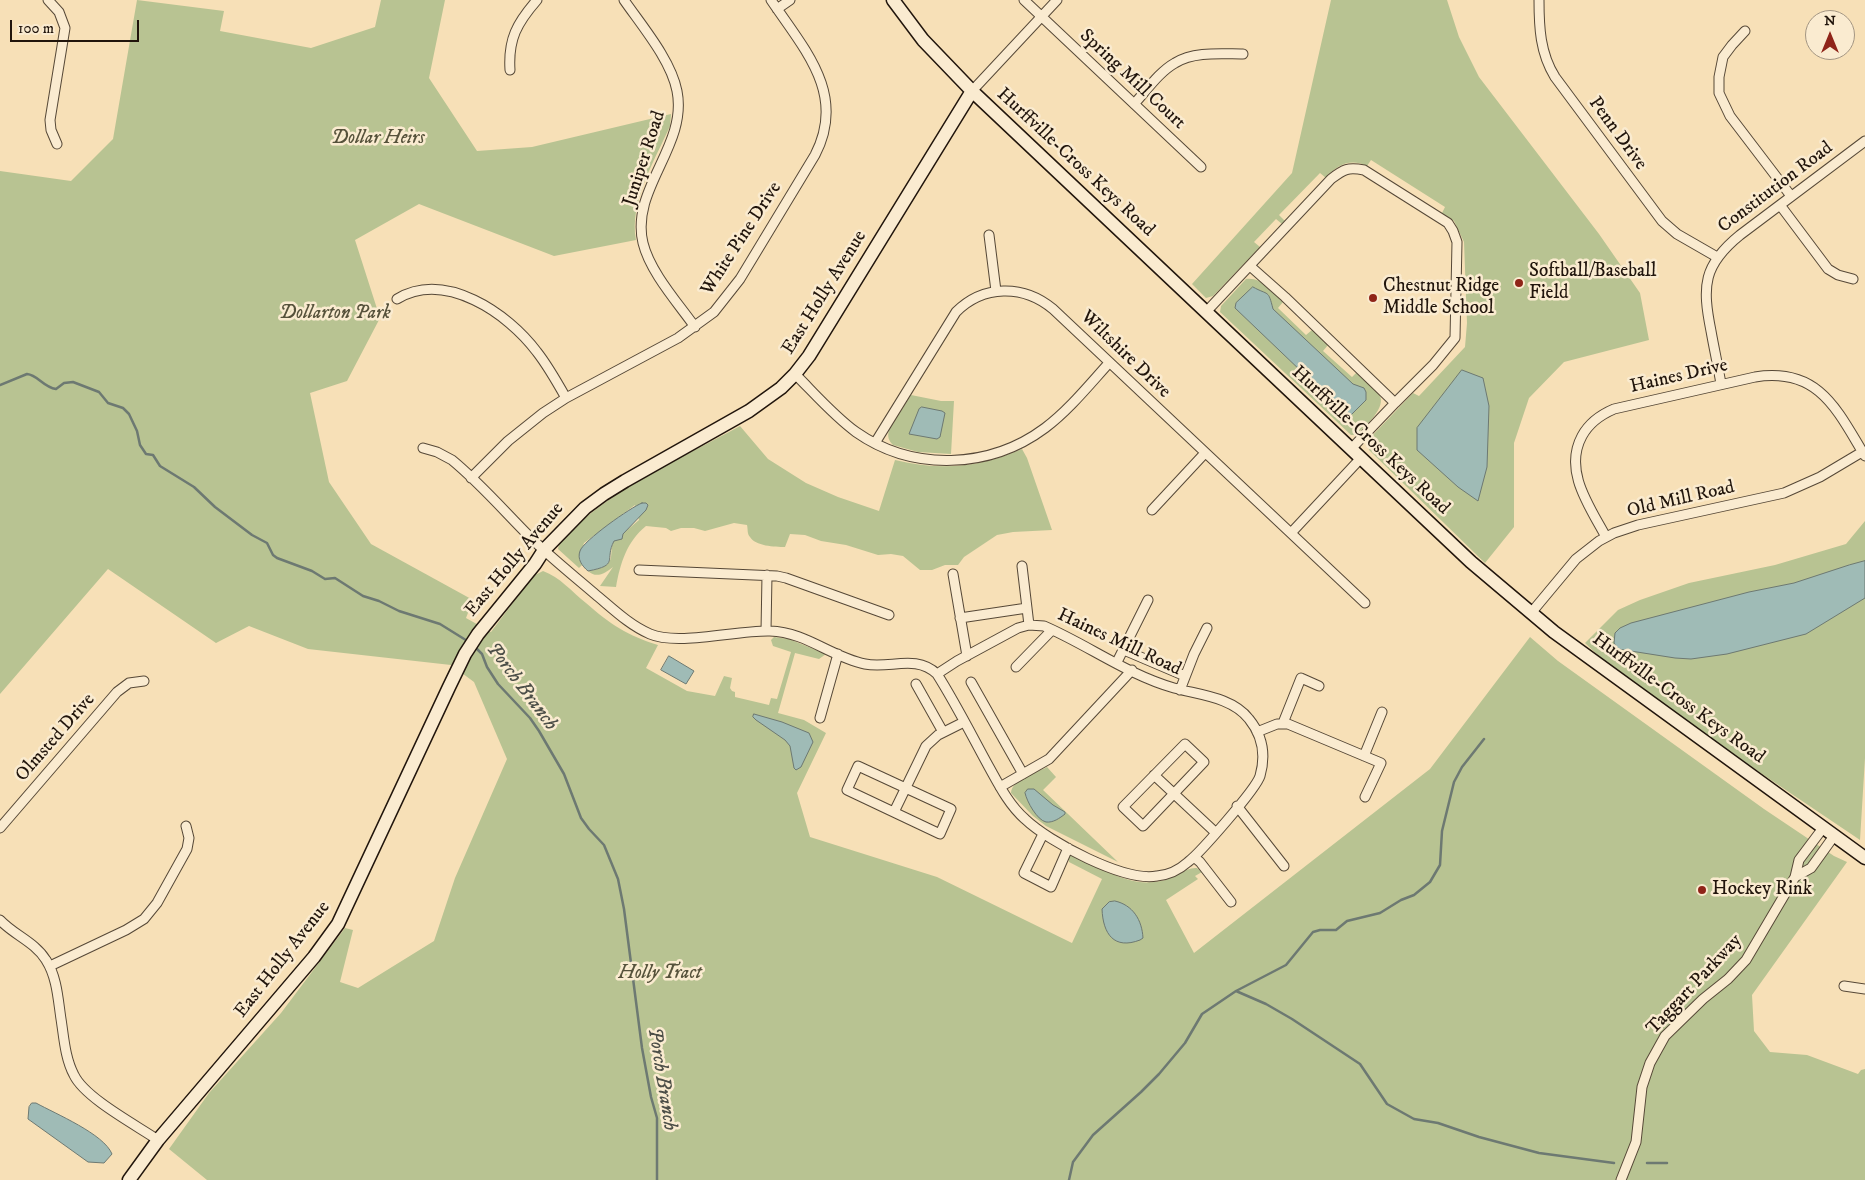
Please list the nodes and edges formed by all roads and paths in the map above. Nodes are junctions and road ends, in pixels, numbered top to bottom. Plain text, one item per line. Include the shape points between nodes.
1 (48, 0) edge
2 (537, 0) edge
3 (624, 0) edge
4 (771, 0) edge
5 (790, 0) edge
6 (893, 0) edge
7 (1024, 0) edge
8 (1057, 0) edge
9 (1540, 0) edge
10 (777, 9) junction
11 (1042, 16) junction
12 (1745, 30) dead end
13 (1243, 54) dead end
14 (510, 70) dead end
15 (972, 91) junction
16 (1134, 104) junction
17 (1865, 141) edge
18 (57, 144) dead end
19 (1201, 167) dead end
20 (1791, 196) junction
21 (1780, 205) junction
22 (989, 235) dead end
23 (1717, 257) junction
24 (1250, 266) junction
25 (1852, 279) dead end
26 (996, 291) junction
27 (397, 299) dead end
28 (1206, 312) junction
29 (695, 327) junction
30 (1110, 363) junction
31 (795, 374) junction
32 (1721, 384) junction
33 (566, 398) junction
34 (1395, 403) junction
35 (875, 443) junction
36 (423, 448) dead end
37 (1351, 449) junction
38 (1205, 453) junction
39 (1864, 454) edge
40 (1361, 458) junction
41 (471, 478) junction
42 (1152, 510) dead end
43 (1291, 533) junction
44 (1606, 537) junction
45 (544, 550) junction
46 (1022, 566) dead end
47 (639, 570) dead end
48 (953, 574) dead end
49 (767, 575) junction
50 (1148, 600) dead end
51 (1365, 603) dead end
52 (1027, 608) junction
53 (1530, 613) junction
54 (889, 615) dead end
55 (960, 618) junction
56 (1029, 625) junction
57 (1207, 628) dead end
58 (1052, 630) junction
59 (766, 631) junction
60 (1124, 650) junction
61 (838, 654) junction
62 (966, 656) junction
63 (1117, 662) junction
64 (1016, 668) dead end
65 (1132, 670) junction
66 (937, 674) junction
67 (1185, 676) junction
68 (144, 681) dead end
69 (971, 682) dead end
70 (916, 684) dead end
71 (1319, 686) dead end
72 (1180, 690) junction
73 (1382, 712) dead end
74 (820, 718) dead end
75 (964, 722) junction
76 (1283, 723) junction
77 (943, 732) junction
78 (1257, 732) junction
79 (1364, 756) junction
80 (1023, 774) junction
81 (1154, 775) junction
82 (1000, 787) junction
83 (906, 788) junction
84 (1174, 794) junction
85 (1365, 798) dead end
86 (1238, 806) junction
87 (894, 812) junction
88 (186, 826) dead end
89 (0, 828) edge
90 (1823, 828) junction
91 (1215, 832) junction
92 (1044, 834) junction
93 (1834, 836) junction
94 (1068, 848) junction
95 (1194, 857) junction
96 (1865, 858) edge
97 (1284, 866) dead end
98 (1796, 877) junction
99 (1231, 902) dead end
100 (0, 920) edge
101 (50, 966) junction
102 (1844, 986) dead end
103 (1865, 989) edge
104 (158, 1140) junction
105 (129, 1180) edge
106 (1621, 1180) edge

1 - 18 street via 59,12 65,28 50,120
2 - 14 street via 512,38
3 - 29 street, Juniper Road via 667,66 678,99 676,129 643,210 644,244 654,268
4 - 10 street, White Pine Drive
5 - 10 street
6 - 15 street, Hurffville-Cross Keys Road via 923,40
7 - 11 street, Spring Mill Court
8 - 11 street, East Holly Avenue
9 - 23 street, Penn Drive via 1542,43 1555,77 1662,221 1677,234
10 - 29 street, White Pine Drive via 821,81 827,105 822,138 740,279 721,305
11 - 15 street, East Holly Avenue
11 - 16 street, Spring Mill Court
12 - 20 street via 1723,57 1720,93 1730,116
13 - 16 street via 1183,59 1168,68
15 - 28 street, Hurffville-Cross Keys Road
15 - 31 street, East Holly Avenue via 823,334
16 - 19 street, Spring Mill Court
17 - 20 street, Constitution Road
20 - 21 street, Constitution Road
21 - 23 street, Constitution Road
21 - 25 street via 1828,269
22 - 26 street
23 - 32 street, Constitution Road via 1708,278 1705,299
24 - 28 street
24 - 34 street
24 - 34 street via 1331,179 1351,168 1364,170 1448,223 1457,242 1455,338
26 - 30 street, Wiltshire Drive via 1018,291 1040,299
26 - 35 street, Wiltshire Drive via 970,301 952,316
27 - 33 street via 412,291 440,290 468,298 489,309 533,346
28 - 37 street, Hurffville-Cross Keys Road
29 - 33 street, White Pine Drive
30 - 35 street via 1055,420 1030,438 1005,450 972,459 936,460 900,454
30 - 38 street, Wiltshire Drive
31 - 35 street via 842,421
31 - 45 street, East Holly Avenue via 749,411 604,494 571,521
32 - 39 street, Haines Drive via 1772,375 1809,384 1836,408
32 - 44 street, Haines Drive via 1614,409 1590,425 1577,447 1576,472
33 - 41 street, White Pine Drive via 519,432
34 - 37 street
36 - 41 street via 445,455
37 - 40 street, Hurffville-Cross Keys Road
38 - 42 street
38 - 43 street, Wiltshire Drive
39 - 44 street, Old Mill Road via 1784,493 1638,525
40 - 43 street
40 - 53 street, Hurffville-Cross Keys Road via 1464,556
41 - 45 street
43 - 51 street, Wiltshire Drive
44 - 53 street, Old Mill Road via 1572,564
45 - 59 street via 625,619 651,635 676,638
45 - 104 street, East Holly Avenue via 465,654 338,924 314,957
46 - 52 street
47 - 49 street
48 - 55 street
49 - 54 street via 786,578
49 - 59 street
50 - 60 street
52 - 55 street
52 - 56 street
53 - 90 street, Hurffville-Cross Keys Road
55 - 62 street
56 - 58 street, Haines Mill Road
56 - 62 street, Haines Mill Road
57 - 67 street
58 - 63 street, Haines Mill Road
58 - 64 street
59 - 61 street via 798,636
60 - 63 street
60 - 67 street
61 - 66 street via 866,664 915,663
61 - 74 street
62 - 66 street, Haines Mill Road
63 - 65 street, Haines Mill Road
65 - 72 street, Haines Mill Road
65 - 80 street via 1054,754
66 - 75 street, Haines Mill Road
67 - 72 street
68 - 89 street, Olmsted Drive via 129,683 117,692
69 - 80 street
70 - 77 street
71 - 76 street via 1301,678
72 - 78 street, Haines Mill Road via 1231,704 1249,718
73 - 79 street
75 - 77 street
75 - 82 street, Haines Mill Road
76 - 78 street
76 - 79 street
77 - 83 street via 923,750
78 - 86 street, Haines Mill Road via 1262,749 1259,777
79 - 85 street via 1381,763
80 - 82 street
81 - 84 street
81 - 84 street via 1185,744 1204,762
81 - 84 street via 1123,807 1143,826
82 - 92 street, Haines Mill Road via 1020,815
83 - 87 street
83 - 87 street via 951,809 940,834
83 - 87 street via 858,766 847,790
84 - 91 street
86 - 91 street, Haines Mill Road
86 - 97 street
88 - 101 street via 187,849 149,914 126,930
90 - 93 street, Hurffville-Cross Keys Road
90 - 98 street, Taggart Parkway via 1799,860
91 - 95 street, Haines Mill Road
92 - 94 street, Haines Mill Road
92 - 94 street via 1024,873 1051,886
93 - 96 street, Hurffville-Cross Keys Road
93 - 98 street, Taggart Parkway via 1811,868
94 - 95 street, Haines Mill Road via 1125,873 1145,877 1174,872
95 - 99 street
98 - 106 street, Taggart Parkway via 1746,960 1665,1036 1650,1063 1642,1087 1636,1142
100 - 101 street via 37,948
101 - 104 street via 56,983 66,1054 77,1081 96,1098
102 - 103 street
104 - 105 street, East Holly Avenue

